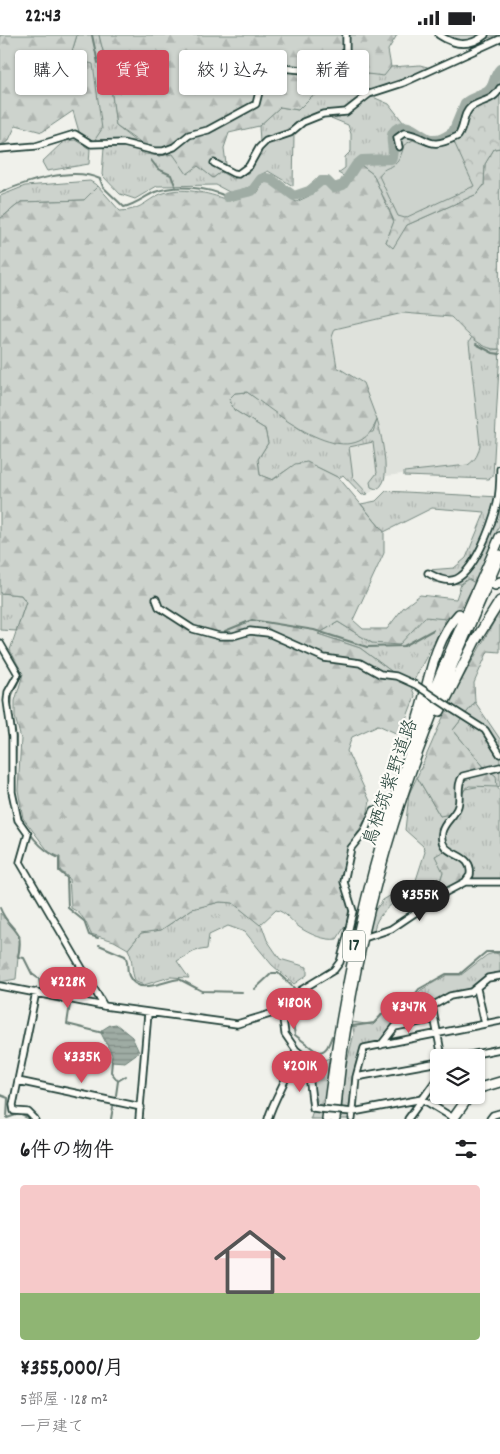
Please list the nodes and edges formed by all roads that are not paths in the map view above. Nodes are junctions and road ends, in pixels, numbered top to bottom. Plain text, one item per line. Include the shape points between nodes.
1 (346, 35) edge
2 (439, 35) edge
3 (485, 35) edge
4 (500, 39) edge
5 (500, 88) edge
6 (399, 147) dead end
7 (0, 149) edge
8 (214, 163) dead end
9 (500, 469) edge
10 (499, 487) edge
11 (500, 537) edge
12 (500, 555) edge
13 (428, 573) dead end
14 (156, 599) dead end
15 (500, 601) edge
16 (459, 614) dead end
17 (0, 643) edge
18 (500, 754) edge
19 (410, 764) junction
20 (500, 767) edge
21 (374, 810) dead end
22 (465, 882) junction
23 (500, 882) edge
24 (367, 937) dead end
25 (500, 976) edge
26 (0, 986) edge
27 (477, 989) junction
28 (36, 992) junction
29 (104, 1006) junction
30 (287, 1009) junction
31 (148, 1013) junction
32 (434, 1019) junction
33 (500, 1021) edge
34 (485, 1024) junction
35 (438, 1034) junction
36 (381, 1045) junction
37 (441, 1049) edge
38 (500, 1049) edge
39 (296, 1050) junction
40 (485, 1052) edge
41 (430, 1064) edge
42 (356, 1077) junction
43 (18, 1081) junction
44 (500, 1082) edge
45 (485, 1086) edge
46 (430, 1088) edge
47 (422, 1099) junction
48 (464, 1104) edge
49 (141, 1107) junction
50 (352, 1112) junction
51 (500, 1113) edge
52 (35, 1119) edge
53 (139, 1119) edge
54 (268, 1119) edge
55 (327, 1119) edge
56 (335, 1119) edge
57 (352, 1119) edge
58 (408, 1119) edge
59 (454, 1119) edge
60 (490, 1119) edge

1 - 7 street via 346,51 342,57 314,71 250,63 242,65 242,73 251,77 259,92 256,104 208,130 189,135 163,151 123,143 91,144 75,134 36,146
2 - 3 street via 451,43 462,45
4 - 8 street via 404,83 369,94 346,112 303,122 290,133 266,141 249,166 238,173
5 - 6 street via 491,98 470,107 458,136 437,144 404,133 396,138
9 - 10 street
10 - 13 street via 490,526 464,574 451,581
11 - 19 main road, 鳥栖筑紫野道路 / 17 via 428,705
12 - 19 main road, 鳥栖筑紫野道路 / 17
14 - 18 street, bridge via 159,607 193,629 219,636 250,631 268,633 324,658 360,663 380,674 404,679 485,730
15 - 19 main road, 17
16 - 19 main road, 17 via 449,625 439,647 414,727
17 - 29 street via 18,674 7,701 12,737 14,805 18,820 28,834 20,862
19 - 55 main road, 鳥栖筑紫野道路 / 17 via 401,778 374,866 352,958 340,1018
19 - 56 main road, 鳥栖筑紫野道路 / 17 via 369,913 348,1012
20 - 22 street via 463,776 459,784 457,810 443,830 446,850 470,863 470,875
21 - 30 street via 364,832 351,848 344,882 352,911 350,937 340,962 334,970 301,990
22 - 23 street
22 - 24 street via 392,929
25 - 27 street via 488,978
26 - 28 street
27 - 32 street via 432,1006
27 - 34 street
28 - 29 street
28 - 43 street
29 - 31 street
30 - 31 street via 241,1024
30 - 39 street via 283,1028
31 - 49 street
32 - 35 street
32 - 36 street via 395,1027
33 - 34 street
34 - 35 street
35 - 36 street
35 - 37 street
36 - 42 street via 364,1048
38 - 40 street
39 - 50 street, bridge via 307,1059 313,1108
39 - 54 street
41 - 42 street
42 - 50 street
43 - 49 street
43 - 52 street via 14,1111 28,1112
44 - 45 main road
46 - 47 street
47 - 50 street
47 - 58 street
47 - 59 street
48 - 59 main road
49 - 53 street
50 - 57 street
51 - 60 street

